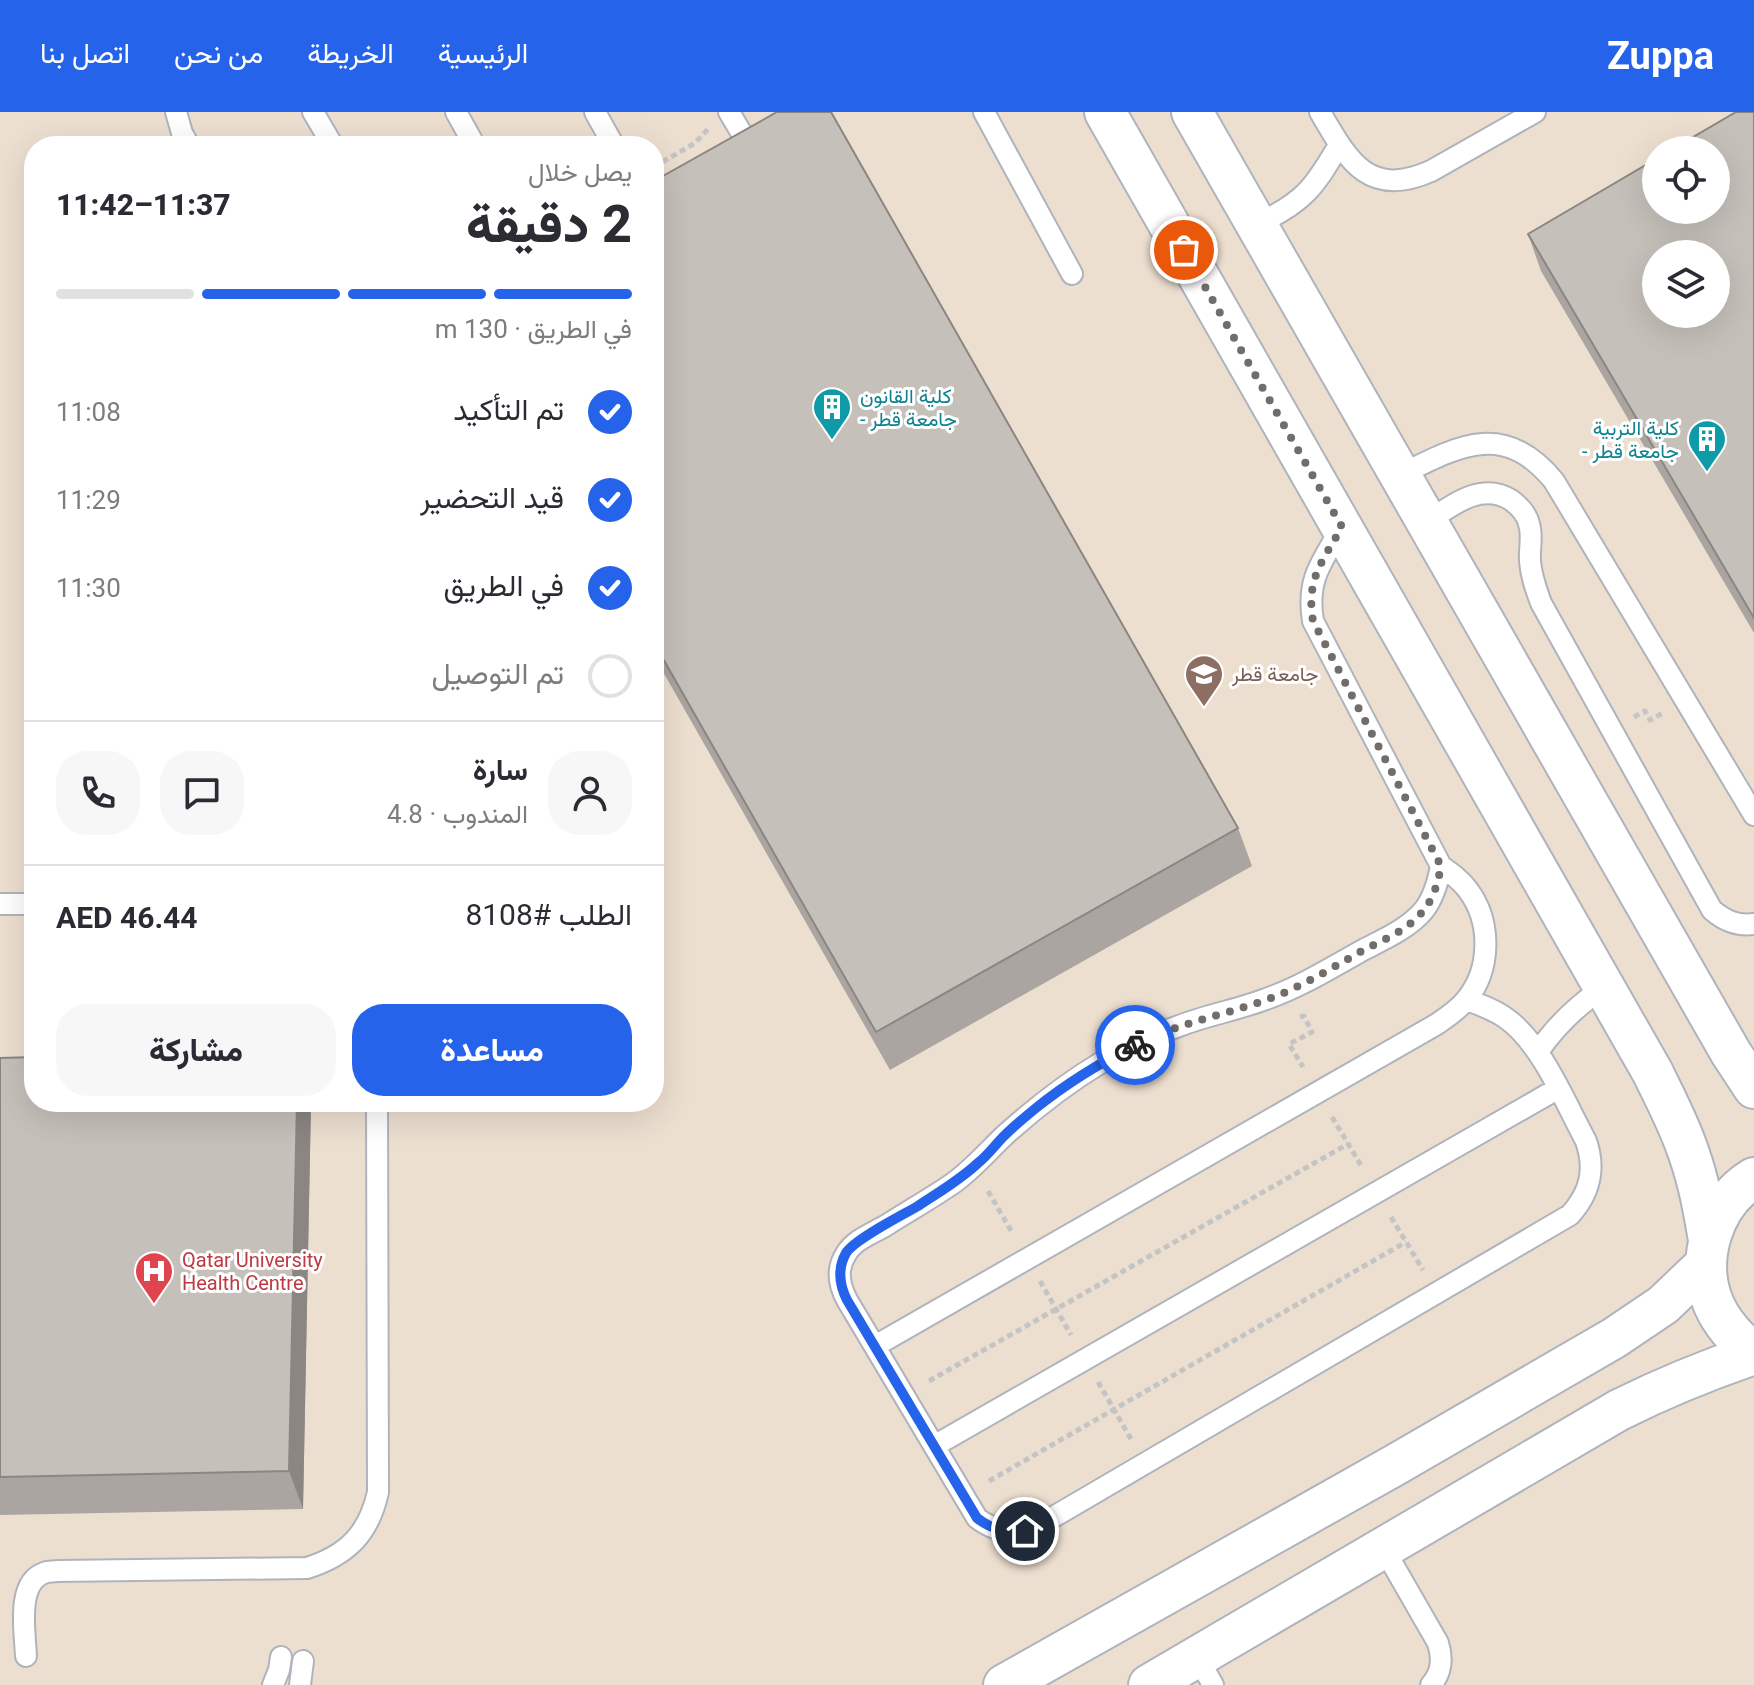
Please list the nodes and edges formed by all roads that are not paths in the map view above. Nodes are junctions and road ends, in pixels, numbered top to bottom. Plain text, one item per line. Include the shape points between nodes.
1 (176, 112) edge
2 (313, 112) edge
3 (456, 112) edge
4 (595, 112) edge
5 (984, 112) edge
6 (1105, 112) edge
7 (1192, 112) edge
8 (1320, 112) edge
9 (1535, 112) edge
10 (722, 117) edge
11 (184, 136) edge
12 (327, 136) edge
13 (469, 136) edge
14 (608, 136) edge
15 (745, 140) edge
16 (1339, 145) junction
17 (1257, 224) junction
18 (1072, 274) dead end
19 (1400, 475) junction
20 (1427, 522) junction
21 (1342, 527) junction
22 (1754, 815) edge
23 (1441, 866) junction
24 (0, 904) edge
25 (24, 904) edge
26 (1754, 924) edge
27 (1604, 987) junction
28 (1467, 1000) junction
29 (1538, 1052) junction
30 (1754, 1088) edge
31 (1557, 1089) junction
32 (377, 1112) edge
33 (1754, 1178) edge
34 (1708, 1252) junction
35 (875, 1346) junction
36 (1754, 1354) edge
37 (934, 1446) junction
38 (1395, 1465) junction
39 (1431, 1521) junction
40 (1384, 1549) junction
41 (26, 1656) dead end
42 (281, 1657) dead end
43 (303, 1661) dead end
44 (1206, 1671) edge
45 (273, 1685) edge
46 (300, 1685) edge
47 (1004, 1685) edge
48 (1149, 1685) edge
49 (1431, 1685) edge

1 - 11 lane
2 - 12 lane
3 - 13 lane
4 - 14 lane
5 - 18 lane
6 - 21 street
7 - 17 street
8 - 16 lane
9 - 16 lane via 1431,171 1402,180 1372,176
10 - 15 lane
16 - 17 lane via 1302,197
17 - 19 street
19 - 20 street
19 - 22 lane via 1444,453 1479,444 1514,449 1543,467
20 - 26 lane via 1461,500 1486,493 1501,495 1523,511 1541,603 1712,910 1723,920
20 - 30 street
21 - 23 lane via 1314,579 1313,621
21 - 27 street
23 - 28 lane via 1470,892 1484,926 1484,965
23 - 35 lane via 1432,897 1412,922 1307,981 1262,1001 1176,1026 1102,1062 1034,1109 954,1183 860,1240 846,1254 839,1277
24 - 25 lane
27 - 29 lane via 1551,1032
27 - 34 street via 1673,1113 1701,1197
28 - 29 lane via 1507,1019
28 - 35 lane via 1437,1024
29 - 31 lane
31 - 37 lane
31 - 37 lane via 1590,1154 1590,1181 1570,1215 1038,1526 1012,1532 987,1526
32 - 41 lane via 378,1492 366,1526 341,1554 307,1568 44,1573 27,1591
33 - 34 street via 1731,1197
34 - 36 street via 1708,1286 1719,1315
34 - 38 street via 1663,1305 1639,1322
35 - 37 lane
36 - 39 street via 1619,1410
38 - 39 street
38 - 47 street
39 - 40 street
40 - 44 street
40 - 49 lane via 1438,1643 1441,1665
42 - 45 lane
43 - 46 lane
44 - 48 street

